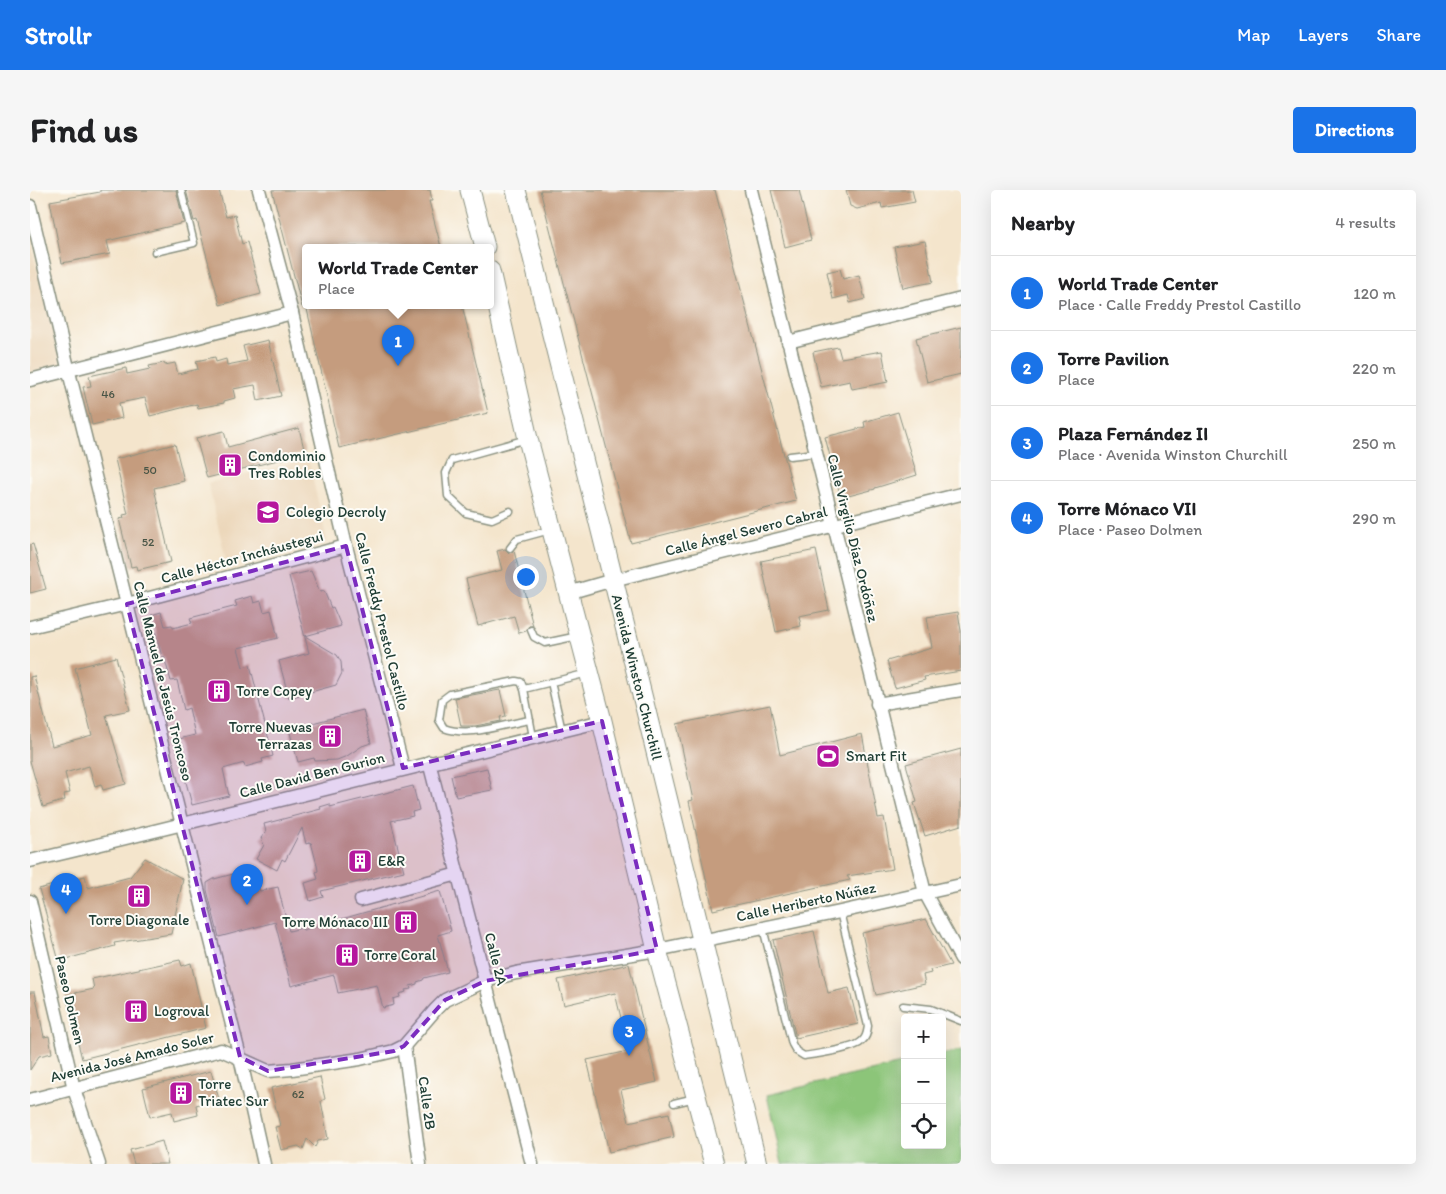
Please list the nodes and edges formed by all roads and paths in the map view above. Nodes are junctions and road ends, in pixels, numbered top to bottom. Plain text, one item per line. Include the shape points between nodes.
1 (181, 190) edge
2 (259, 190) edge
3 (470, 190) edge
4 (516, 190) edge
5 (751, 190) edge
6 (30, 206) edge
7 (483, 244) edge
8 (154, 252) dead end
9 (494, 289) edge
10 (961, 299) edge
11 (292, 313) junction
12 (788, 342) junction
13 (69, 372) junction
14 (30, 380) edge
15 (528, 439) junction
16 (816, 453) junction
17 (790, 456) dead end
18 (961, 494) edge
19 (510, 511) dead end
20 (834, 526) junction
21 (552, 529) junction
22 (346, 546) junction
23 (510, 548) dead end
24 (613, 580) junction
25 (568, 593) junction
26 (127, 604) junction
27 (30, 627) edge
28 (531, 630) dead end
29 (579, 636) junction
30 (589, 673) junction
31 (551, 682) junction
32 (524, 689) junction
33 (961, 690) edge
34 (877, 704) junction
35 (530, 720) junction
36 (602, 721) junction
37 (562, 731) junction
38 (534, 737) junction
39 (429, 762) junction
40 (403, 768) junction
41 (182, 825) junction
42 (30, 861) edge
43 (458, 874) junction
44 (961, 885) edge
45 (925, 893) junction
46 (361, 900) dead end
47 (30, 901) edge
48 (840, 912) junction
49 (763, 928) junction
50 (701, 940) junction
51 (657, 950) junction
52 (961, 959) edge
53 (485, 982) junction
54 (903, 1006) dead end
55 (961, 1021) edge
56 (404, 1046) junction
57 (240, 1057) junction
58 (74, 1089) junction
59 (696, 1098) junction
60 (30, 1100) edge
61 (674, 1103) dead end
62 (99, 1164) edge
63 (264, 1164) edge
64 (420, 1164) edge
65 (532, 1164) edge
66 (714, 1164) edge
67 (757, 1164) edge

1 - 8 lane via 194,243
2 - 11 street, Calle Freddy Prestol Castillo
3 - 7 main road
4 - 24 main road, Avenida Winston Churchill
5 - 12 street, Calle Virgilio Díaz Ordóñez
6 - 13 street, Calle Manuel de Jesús Troncoso
9 - 15 main road
10 - 12 street
11 - 13 street
11 - 22 street, Calle Freddy Prestol Castillo
12 - 16 street, Calle Virgilio Díaz Ordóñez
13 - 14 street
13 - 26 street, Calle Manuel de Jesús Troncoso
15 - 19 lane via 452,460 446,473 448,496 466,513 492,518
15 - 21 main road
16 - 17 lane
16 - 20 street, Calle Virgilio Díaz Ordóñez
18 - 20 street, Calle Ángel Severo Cabral
20 - 24 street, Calle Ángel Severo Cabral
20 - 34 street, Calle Virgilio Díaz Ordóñez
21 - 23 lane via 517,539
21 - 25 main road
22 - 26 street, Calle Héctor Incháustegui
22 - 40 street, Calle Freddy Prestol Castillo
24 - 25 street, Calle Ángel Severo Cabral
24 - 50 main road, Avenida Winston Churchill
25 - 29 main road
26 - 27 street, Calle Héctor Incháustegui
26 - 41 street, Calle Manuel de Jesús Troncoso
28 - 29 lane via 534,637 546,643
29 - 30 main road
30 - 31 lane
30 - 36 main road
31 - 32 lane
31 - 37 lane
32 - 35 lane
32 - 35 lane via 521,682 516,681 450,694 442,700 439,720 444,728 457,732
33 - 34 street
34 - 45 street, Calle Virgilio Díaz Ordóñez
35 - 38 lane
36 - 37 street, Calle David Ben Gurion
36 - 51 main road
37 - 38 street, Calle David Ben Gurion
38 - 39 street, Calle David Ben Gurion
39 - 40 street, Calle David Ben Gurion
39 - 43 street, Calle 2A
40 - 41 street, Calle David Ben Gurion
41 - 42 street, Calle David Ben Gurion
41 - 57 street, Calle Manuel de Jesús Troncoso
43 - 46 street
43 - 53 street, Calle 2A
44 - 45 street, Calle Heriberto Núñez
45 - 48 street, Calle Heriberto Núñez
45 - 52 street, Calle Virgilio Díaz Ordóñez
47 - 58 street, Paseo Dolmen
48 - 49 street, Calle Heriberto Núñez
48 - 49 lane via 868,1026 862,1042 833,1051 804,1056 792,1044
49 - 50 street, Calle Heriberto Núñez
50 - 51 street, Calle Heriberto Núñez
50 - 67 main road, Avenida Winston Churchill
51 - 53 street, Avenida José Amado Soler via 516,973
51 - 59 main road
53 - 56 street, Avenida José Amado Soler via 445,1000
53 - 65 street, Calle 2A
54 - 55 lane via 931,1009
56 - 57 street, Avenida José Amado Soler via 360,1059 292,1069 263,1070
56 - 64 street, Calle 2B
57 - 58 street, Avenida José Amado Soler via 221,1050
57 - 63 street, Calle Manuel de Jesús Troncoso
58 - 60 street, Avenida José Amado Soler
58 - 62 street, Paseo Dolmen
59 - 61 lane
59 - 66 main road

